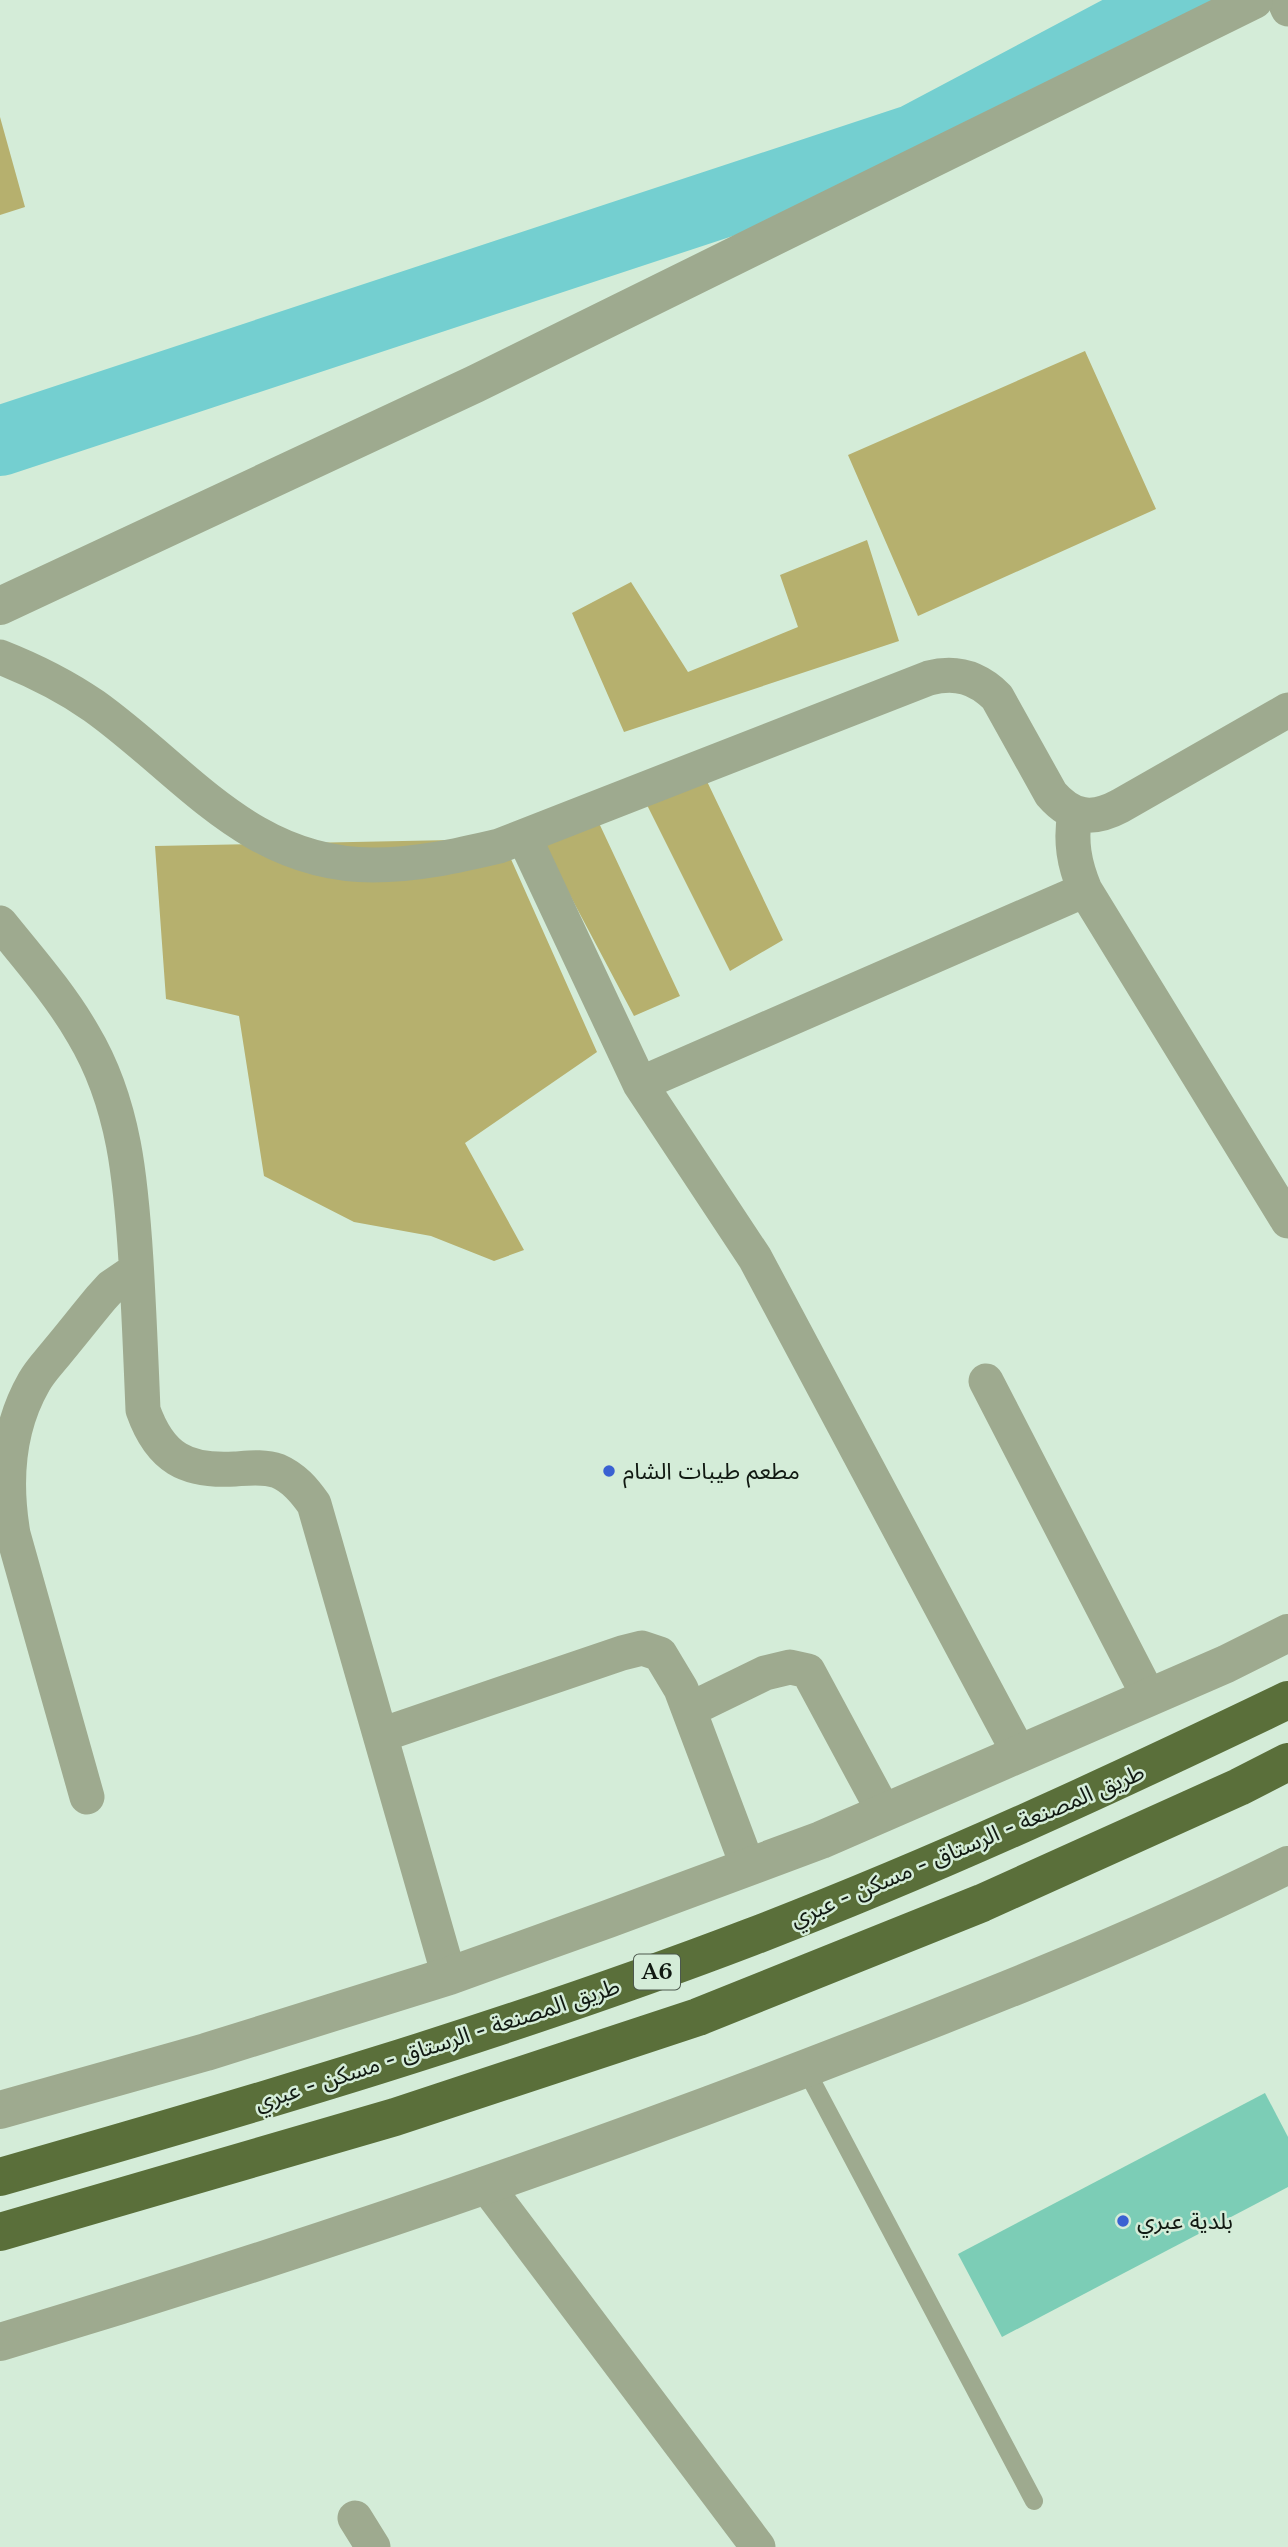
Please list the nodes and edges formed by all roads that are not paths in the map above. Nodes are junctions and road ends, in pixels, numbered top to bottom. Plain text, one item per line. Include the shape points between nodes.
1 (1254, 0) edge
2 (1284, 0) edge
3 (1288, 9) edge
4 (0, 606) edge
5 (0, 657) edge
6 (1288, 710) edge
7 (1075, 813) junction
8 (524, 837) junction
9 (1085, 890) junction
10 (2, 928) edge
11 (640, 1084) junction
12 (1288, 1221) edge
13 (136, 1270) junction
14 (986, 1381) dead end
15 (1288, 1633) edge
16 (1149, 1697) junction
17 (1288, 1700) edge
18 (689, 1710) junction
19 (381, 1735) junction
20 (1019, 1753) junction
21 (1288, 1762) edge
22 (87, 1797) dead end
23 (884, 1812) junction
24 (1288, 1865) edge
25 (748, 1867) junction
26 (449, 1976) junction
27 (805, 2068) junction
28 (0, 2110) edge
29 (0, 2177) edge
30 (485, 2184) junction
31 (0, 2232) edge
32 (0, 2342) edge
33 (1034, 2501) dead end
34 (758, 2547) edge

1 - 4 street via 475,384
2 - 3 street
5 - 8 street via 93,705 226,815 269,841 302,853 336,862 406,863 453,857
6 - 7 street via 1106,813
7 - 8 street via 1051,794 997,697 972,678 943,674
7 - 9 street via 1072,846
8 - 11 street
9 - 11 street
9 - 12 street
10 - 13 street via 62,1001 102,1072 125,1148
11 - 20 street via 755,1258
13 - 19 street via 143,1410 150,1430 161,1447 195,1468 264,1467 292,1479 304,1490 321,1520
13 - 22 street via 111,1287 35,1380 20,1410 7,1473 13,1534
14 - 16 street
15 - 16 street
16 - 20 street
17 - 29 highway, طريق المصنعة - الرستاق - مسكن - عبري / A6 via 924,1869 738,1942 466,2037
18 - 19 street via 660,1654 642,1648
18 - 23 street via 765,1673 790,1667 808,1671
18 - 25 street
19 - 26 street
20 - 23 street
21 - 31 highway, A6 via 995,1897 698,2017 395,2116
23 - 25 street
24 - 27 street via 1016,1987
25 - 26 street
26 - 28 street
27 - 30 street
27 - 33 lane
30 - 32 street via 315,2244
30 - 34 street

